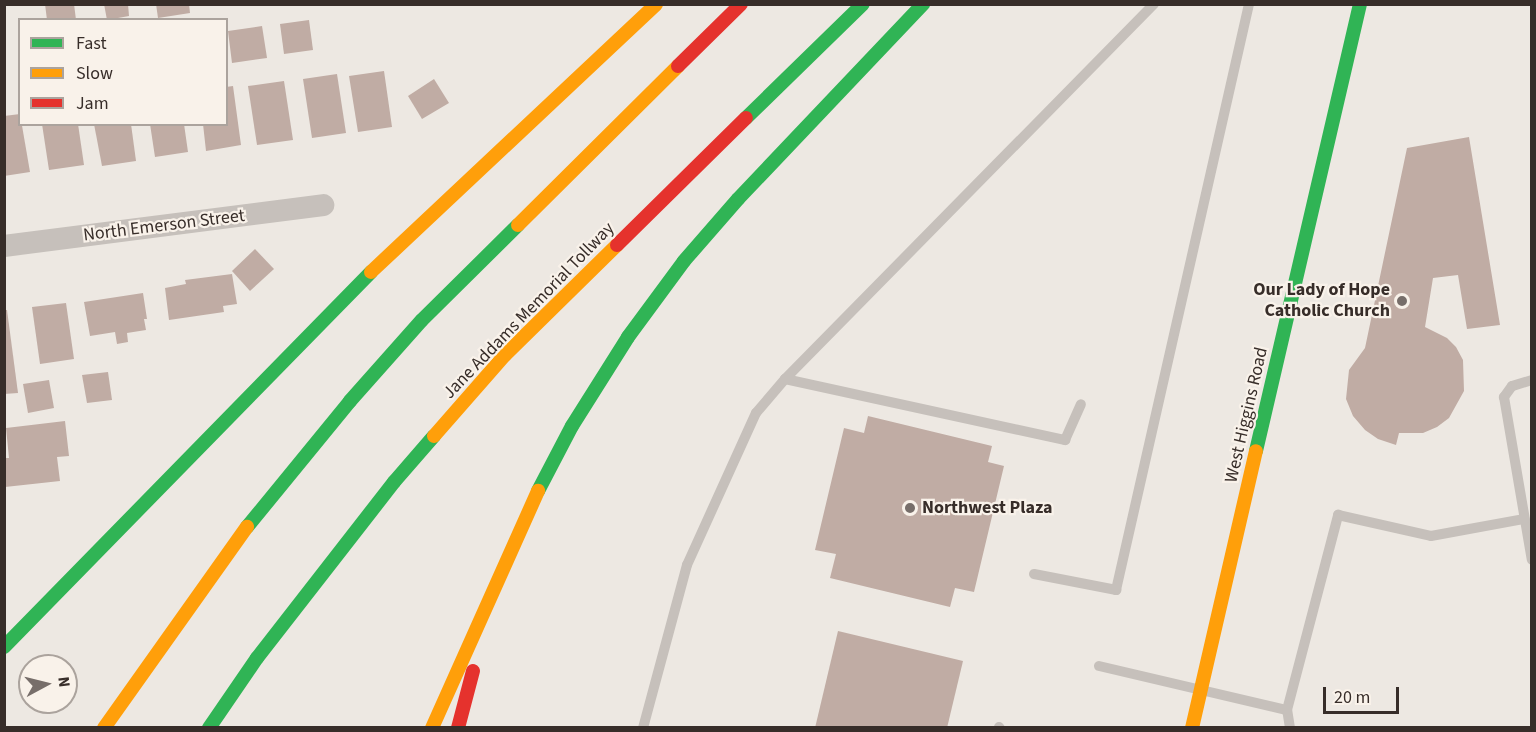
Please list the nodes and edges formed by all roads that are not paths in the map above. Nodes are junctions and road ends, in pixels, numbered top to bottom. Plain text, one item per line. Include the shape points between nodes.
1 (656, 4) edge
2 (741, 4) edge
3 (863, 4) edge
4 (923, 4) edge
5 (1154, 4) edge
6 (1249, 4) edge
7 (1360, 4) edge
8 (323, 205) dead end
9 (4, 246) edge
10 (785, 379) junction
11 (1532, 380) edge
12 (1081, 404) dead end
13 (1524, 519) junction
14 (1532, 560) edge
15 (1034, 574) dead end
16 (489, 595) junction
17 (47, 602) junction
18 (4, 630) edge
19 (4, 647) edge
20 (1099, 666) dead end
21 (1201, 689) junction
22 (1287, 710) junction
23 (104, 728) edge
24 (209, 728) edge
25 (432, 728) edge
26 (458, 728) edge
27 (643, 728) edge
28 (1192, 728) edge
29 (1290, 728) edge

1 - 17 main road via 370,273
2 - 23 main road via 422,320 350,401 253,519
3 - 24 main road, Jane Addams Memorial Tollway via 505,355 387,491 257,658
4 - 16 main road via 738,199 684,261 627,337 572,426
5 - 10 lane
6 - 15 lane via 1116,590
7 - 21 main road, West Higgins Road
8 - 9 street, North Emerson Street
10 - 12 lane via 1065,440
10 - 27 lane via 756,413 687,565
11 - 13 lane via 1512,386 1504,397
13 - 14 lane
13 - 22 lane via 1431,536 1338,515
16 - 25 main road
16 - 26 main road
17 - 18 main road
17 - 19 main road
20 - 21 lane
21 - 22 lane
21 - 28 main road, West Higgins Road
22 - 29 lane

